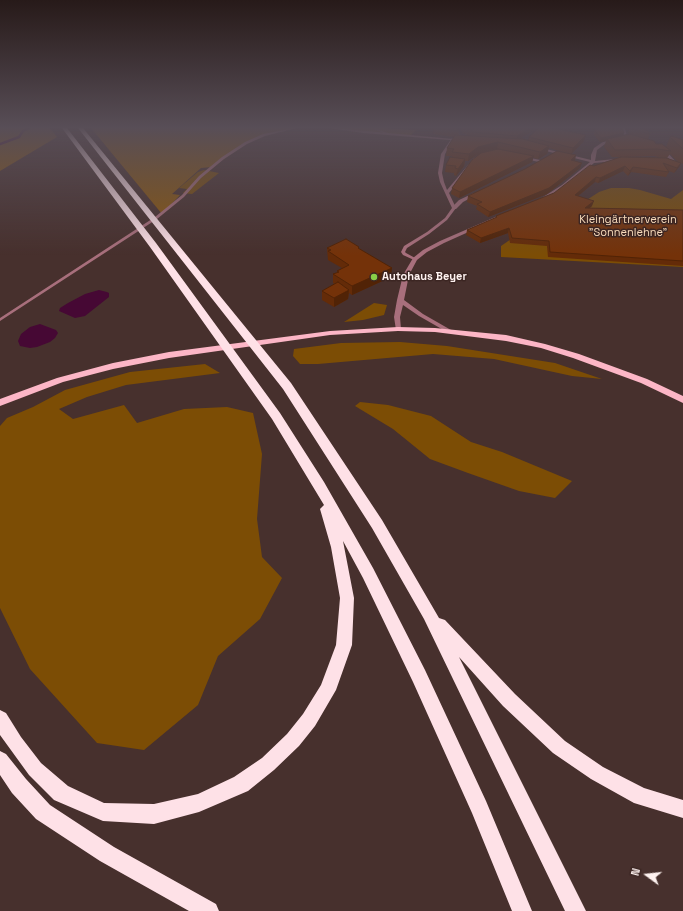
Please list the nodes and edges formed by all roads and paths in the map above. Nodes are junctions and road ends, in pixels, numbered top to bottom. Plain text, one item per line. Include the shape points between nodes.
1 (96, 171) edge
2 (115, 171) edge
3 (208, 171) edge
4 (440, 171) edge
5 (465, 171) edge
6 (582, 171) edge
7 (480, 192) edge
8 (447, 193) junction
9 (536, 203) edge
10 (454, 208) junction
11 (506, 215) edge
12 (415, 259) junction
13 (400, 300) junction
14 (0, 320) edge
15 (398, 329) junction
16 (449, 331) junction
17 (683, 400) edge
18 (0, 403) edge
19 (320, 486) junction
20 (429, 614) junction
21 (0, 719) edge
22 (0, 760) edge
23 (683, 809) edge
24 (209, 911) edge
25 (522, 911) edge
26 (576, 911) edge

1 - 19 highway via 276,416
2 - 20 highway via 286,386 377,524
3 - 14 lane via 156,218
4 - 8 lane
5 - 8 lane
6 - 9 street via 550,196
7 - 10 street via 461,201
8 - 10 lane
10 - 12 lane via 446,219 405,247 404,254
11 - 12 street via 442,242
12 - 13 street via 406,275
13 - 15 street
13 - 16 street via 429,321
15 - 16 main road
15 - 18 main road via 330,334 169,355 112,366 60,380
16 - 17 main road via 506,338 576,356 644,381
19 - 21 highway via 338,547 347,598 344,645 328,690 309,720 268,764 241,784 199,803 154,814 103,812 61,793 35,769 15,744
19 - 25 highway via 368,573 419,676
20 - 23 highway via 509,700 559,747 597,773 634,793
20 - 26 highway
22 - 24 highway via 19,786 44,812 108,854

